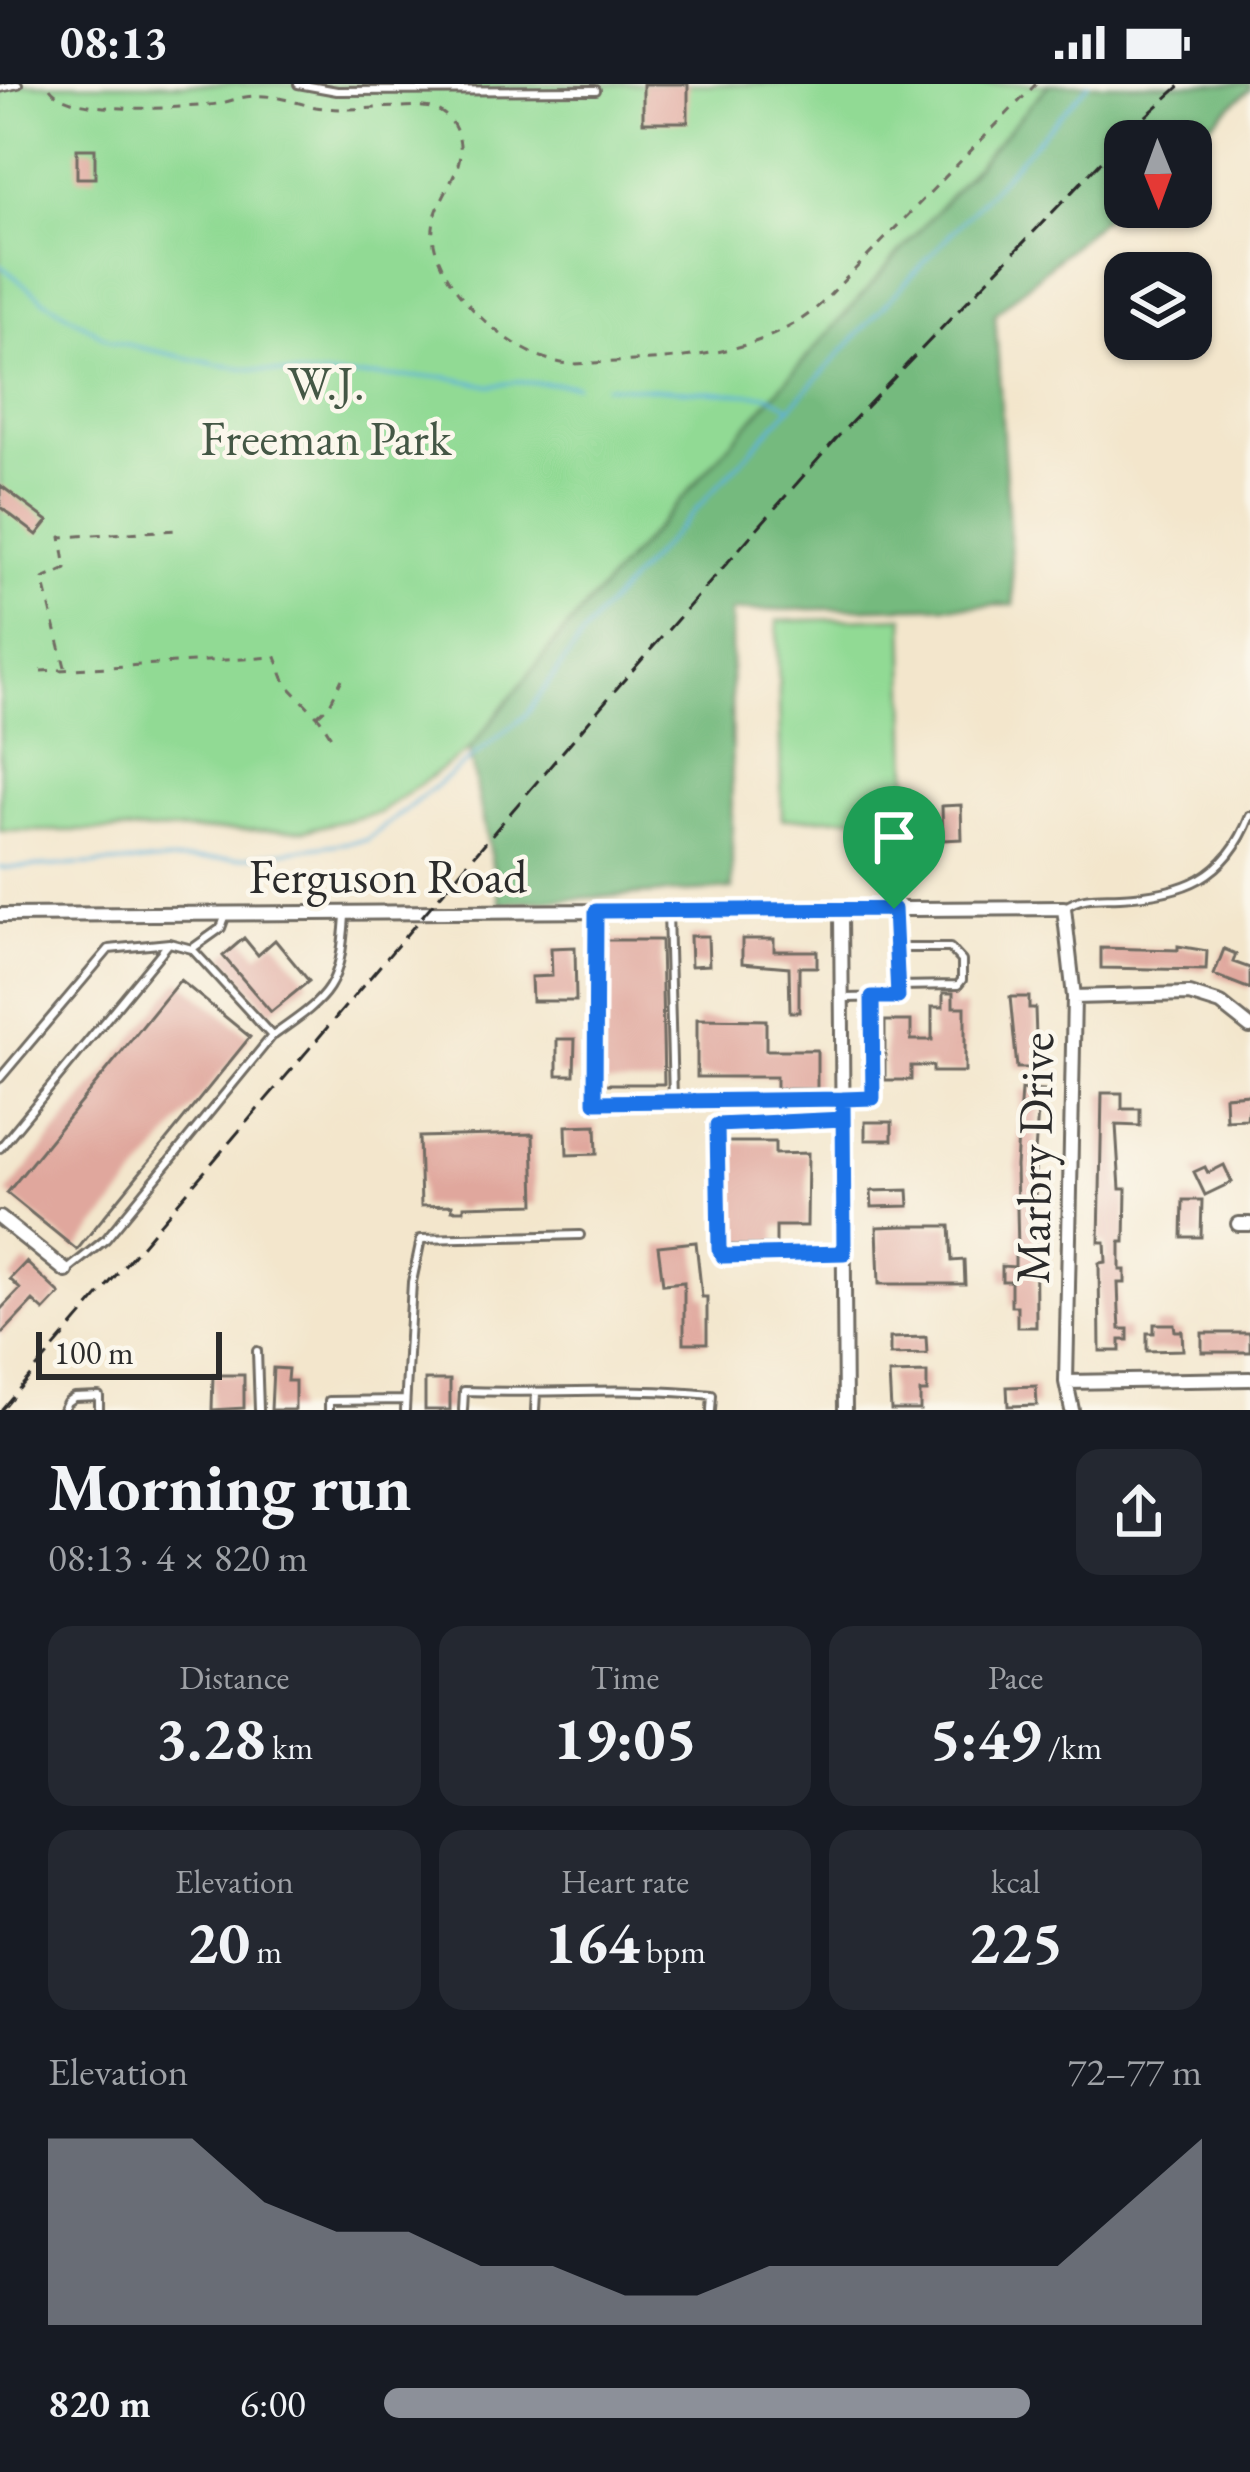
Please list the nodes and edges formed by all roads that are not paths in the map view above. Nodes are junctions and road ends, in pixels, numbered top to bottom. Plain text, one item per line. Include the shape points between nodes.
1 (18, 84) edge
2 (298, 84) edge
3 (0, 88) edge
4 (596, 90) dead end
5 (1250, 816) edge
6 (1064, 908) junction
7 (894, 909) junction
8 (596, 911) junction
9 (668, 911) junction
10 (841, 911) junction
11 (346, 913) junction
12 (226, 914) junction
13 (0, 915) edge
14 (169, 943) junction
15 (897, 948) junction
16 (192, 949) junction
17 (897, 986) junction
18 (872, 997) junction
19 (1074, 997) junction
20 (842, 998) junction
21 (1250, 1027) edge
22 (272, 1036) junction
23 (0, 1078) edge
24 (843, 1099) junction
25 (595, 1102) joint
26 (673, 1103) junction
27 (843, 1119) junction
28 (0, 1148) edge
29 (0, 1219) edge
30 (580, 1235) dead end
31 (844, 1253) junction
32 (66, 1271) joint
33 (257, 1351) dead end
34 (1250, 1379) edge
35 (1066, 1382) junction
36 (536, 1393) junction
37 (405, 1400) junction
38 (343, 1406) edge
39 (63, 1410) edge
40 (99, 1410) edge
41 (259, 1410) edge
42 (329, 1410) edge
43 (405, 1410) edge
44 (464, 1410) edge
45 (535, 1410) edge
46 (711, 1410) edge
47 (845, 1410) edge
48 (1072, 1410) edge

1 - 3 lane
2 - 4 lane via 337,91
5 - 6 lane via 1238,846 1196,883 1077,899
6 - 7 street, Ferguson Road
6 - 19 street, Marbry Drive
7 - 10 street, Ferguson Road
7 - 15 lane
8 - 9 street, Ferguson Road
8 - 11 street, Ferguson Road
8 - 25 lane
9 - 10 street, Ferguson Road
9 - 26 lane
10 - 20 street
11 - 12 street, Ferguson Road
11 - 22 lane via 332,985
12 - 13 street, Ferguson Road
12 - 16 lane via 221,928
14 - 16 lane
14 - 23 lane via 109,949
14 - 28 lane
15 - 17 lane
15 - 17 lane via 950,948 962,961 962,980
16 - 22 lane
17 - 18 lane via 898,997
18 - 20 lane
18 - 24 lane via 873,1098
19 - 21 street via 1189,994 1221,1004
19 - 35 street, Marbry Drive
20 - 24 street
22 - 32 lane via 106,1239
24 - 26 street
24 - 27 street
25 - 26 street
27 - 31 street
27 - 31 lane via 717,1125 723,1256
29 - 32 street
30 - 37 lane via 422,1239
31 - 47 street
33 - 41 lane
34 - 35 street
35 - 48 street, Marbry Drive
36 - 44 lane via 464,1391
36 - 45 lane
36 - 46 lane via 654,1389 712,1395
37 - 38 lane
37 - 43 lane
38 - 42 lane via 329,1401
39 - 40 lane via 86,1395 99,1396

